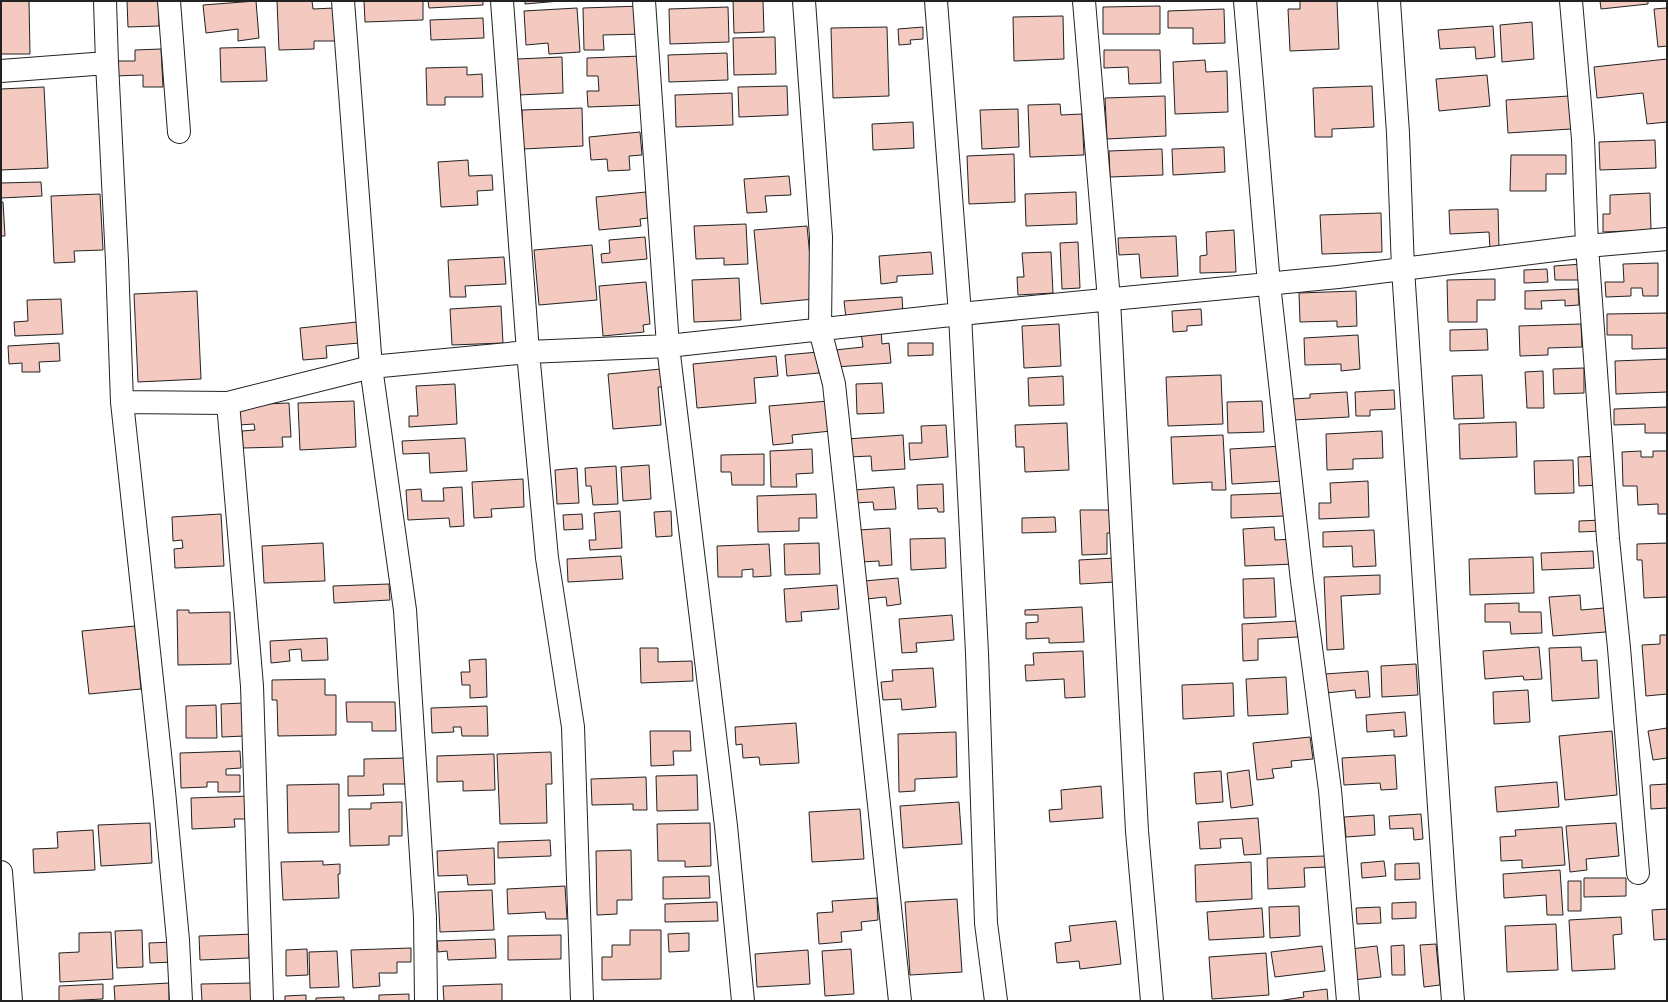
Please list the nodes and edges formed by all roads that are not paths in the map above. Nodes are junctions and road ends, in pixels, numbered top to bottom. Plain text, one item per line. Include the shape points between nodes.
1 (105, 1) edge
2 (169, 1) edge
3 (343, 1) edge
4 (502, 1) edge
5 (644, 1) edge
6 (804, 1) edge
7 (936, 1) edge
8 (1084, 1) edge
9 (1245, 1) edge
10 (1390, 1) edge
11 (1571, 1) edge
12 (107, 63) junction
13 (1, 71) edge
14 (179, 132) dead end
15 (1667, 239) edge
16 (1587, 246) junction
17 (1403, 269) junction
18 (1269, 284) junction
19 (1109, 300) junction
20 (960, 314) junction
21 (820, 330) junction
22 (668, 346) junction
23 (528, 352) junction
24 (371, 367) junction
25 (122, 402) junction
26 (228, 403) junction
27 (1, 872) edge
28 (1638, 873) dead end
29 (11, 1001) edge
30 (181, 1001) edge
31 (262, 1001) edge
32 (426, 1001) edge
33 (582, 1001) edge
34 (743, 1001) edge
35 (900, 1001) edge
36 (996, 1001) edge
37 (1152, 1001) edge
38 (1348, 1001) edge
39 (1453, 1001) edge

1 - 12 street
2 - 14 street
3 - 24 street
4 - 23 street
5 - 22 street
6 - 21 street via 821,237
7 - 20 street
8 - 19 street
9 - 18 street
10 - 17 street
11 - 16 street via 1583,139
12 - 13 street
12 - 25 street
15 - 16 street
16 - 17 street
16 - 28 street via 1608,539
17 - 18 street
17 - 39 street
18 - 19 street
18 - 38 street via 1302,581 1330,790
19 - 20 street
19 - 37 street via 1137,831
20 - 21 street
20 - 36 street via 977,653 986,923
21 - 22 street
21 - 35 street via 834,384
22 - 23 street
22 - 34 street via 726,826
23 - 24 street
23 - 33 street via 547,558 573,727
24 - 26 street
24 - 32 street via 405,610 425,917
25 - 26 street
25 - 30 street via 164,791
26 - 31 street via 252,686
27 - 29 street

